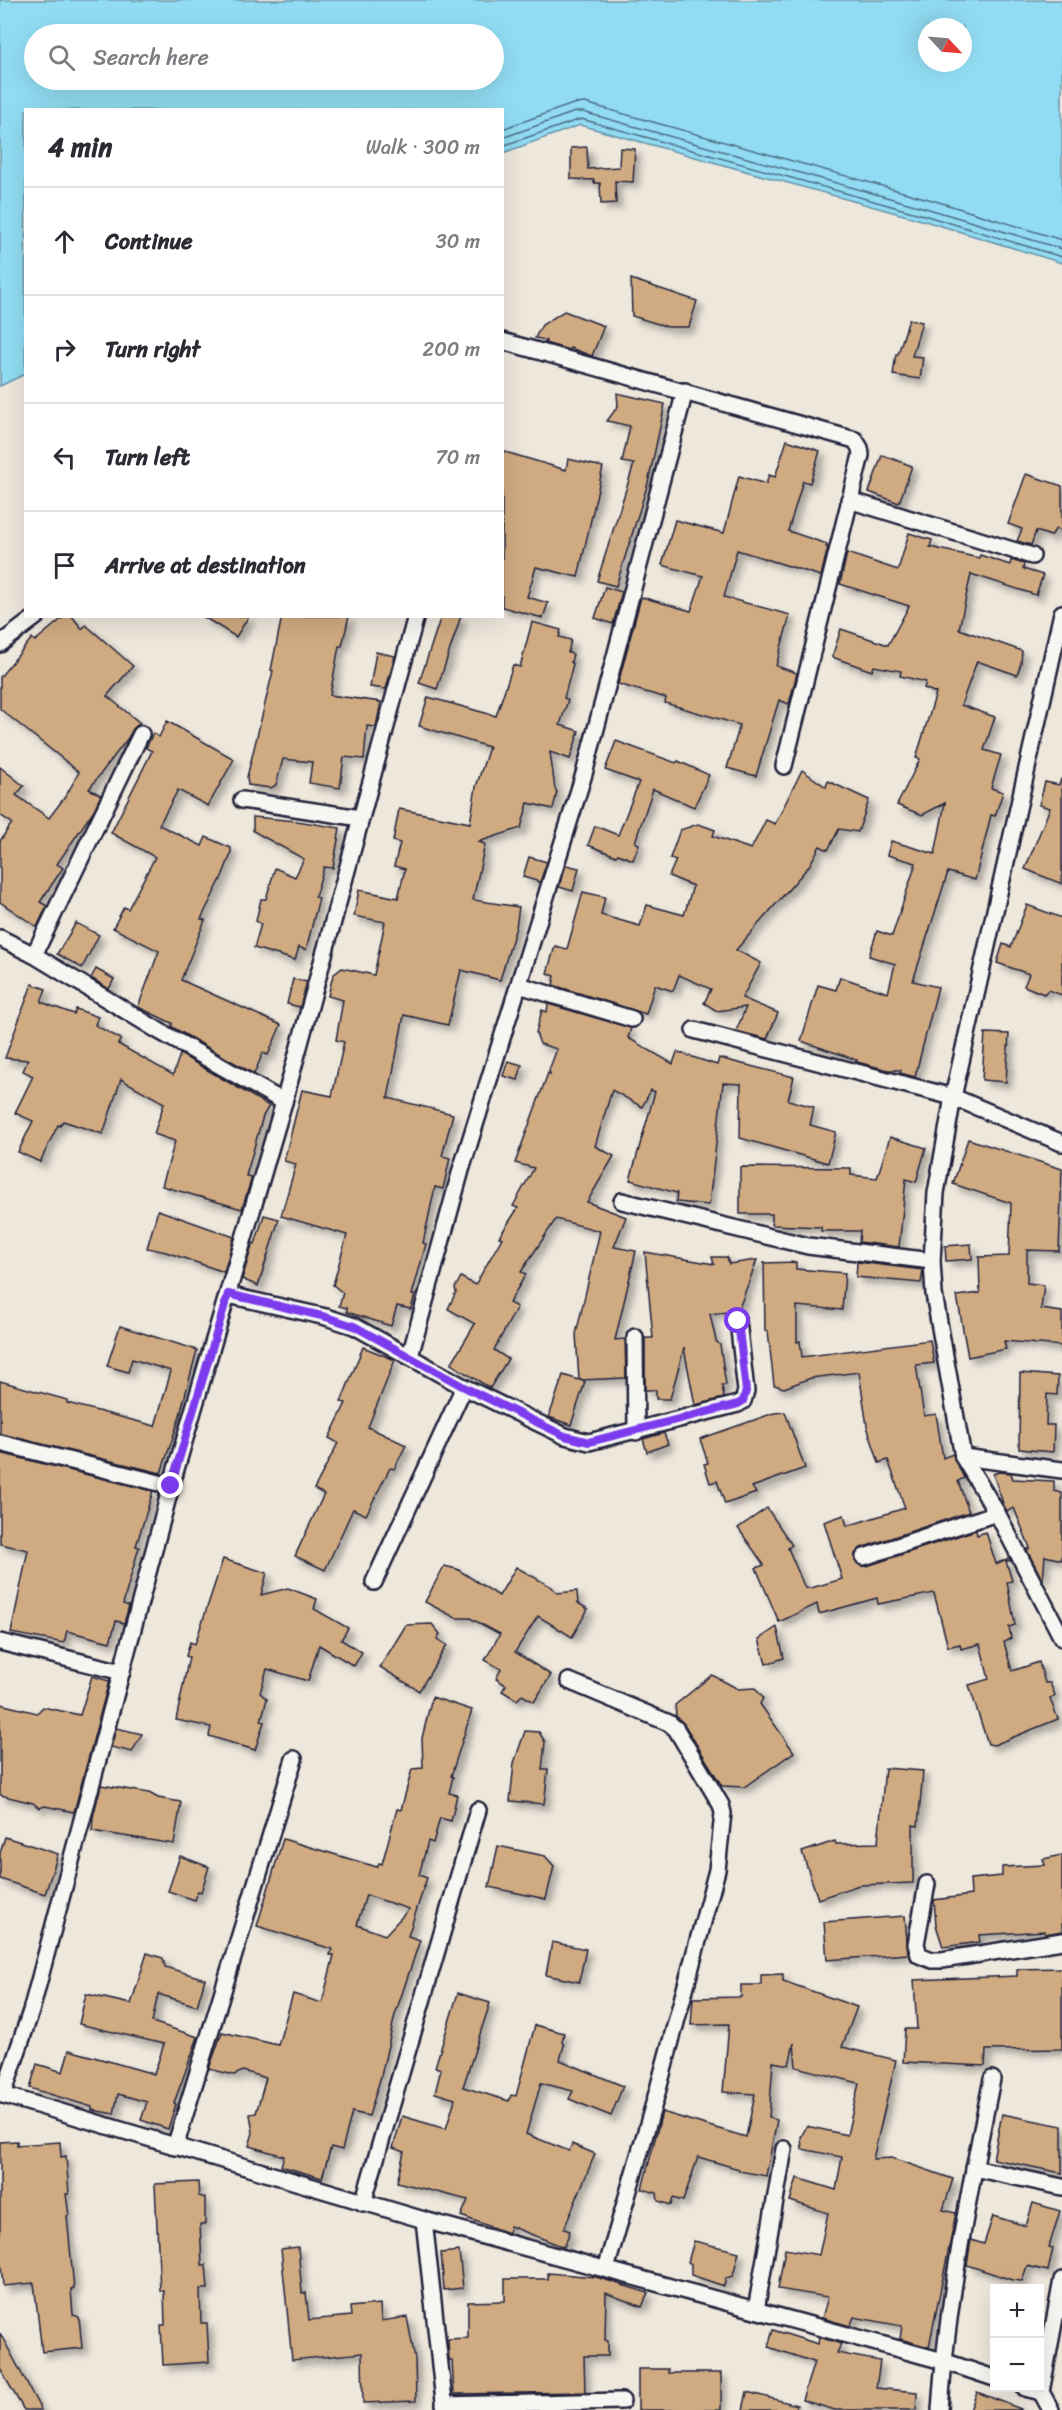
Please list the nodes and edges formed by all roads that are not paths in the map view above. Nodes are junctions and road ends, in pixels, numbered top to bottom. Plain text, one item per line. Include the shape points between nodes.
1 (504, 342) edge
2 (685, 391) junction
3 (849, 500) junction
4 (1032, 556) dead end
5 (1062, 612) edge
6 (33, 618) edge
7 (415, 618) edge
8 (0, 644) edge
9 (1055, 679) edge
10 (141, 734) dead end
11 (784, 766) dead end
12 (242, 800) dead end
13 (360, 818) junction
14 (0, 938) edge
15 (34, 955) junction
16 (519, 986) junction
17 (632, 1019) dead end
18 (694, 1030) dead end
19 (953, 1096) junction
20 (284, 1102) junction
21 (1062, 1143) edge
22 (622, 1201) dead end
23 (932, 1261) junction
24 (228, 1294) junction
25 (738, 1321) dead end
26 (635, 1337) dead end
27 (410, 1356) junction
28 (464, 1387) junction
29 (636, 1432) junction
30 (0, 1443) edge
31 (963, 1457) junction
32 (1062, 1470) edge
33 (171, 1486) junction
34 (997, 1514) junction
35 (864, 1557) dead end
36 (374, 1582) dead end
37 (1062, 1638) edge
38 (0, 1642) edge
39 (122, 1672) junction
40 (569, 1680) dead end
41 (294, 1759) dead end
42 (478, 1810) dead end
43 (927, 1884) dead end
44 (1062, 1941) edge
45 (992, 2079) dead end
46 (1, 2094) edge
47 (175, 2147) junction
48 (784, 2149) dead end
49 (974, 2168) junction
50 (1062, 2187) edge
51 (363, 2203) junction
52 (424, 2220) junction
53 (606, 2269) junction
54 (1062, 2280) edge
55 (756, 2310) junction
56 (943, 2361) junction
57 (1044, 2376) edge
58 (990, 2377) edge
59 (1041, 2392) edge
60 (622, 2401) dead end
61 (445, 2408) edge
62 (940, 2410) edge
63 (1051, 2410) edge

1 - 2 street
2 - 3 street via 855,440 861,455
2 - 16 street via 584,774
3 - 4 street
3 - 11 street
5 - 9 street
6 - 8 street
7 - 13 street
9 - 19 street
10 - 15 street
12 - 13 street
13 - 20 street
14 - 15 street
15 - 20 street
16 - 17 street
16 - 27 street via 461,1170
18 - 19 street
19 - 21 street
19 - 23 street via 936,1193
20 - 24 street
22 - 23 street via 797,1244
23 - 31 street via 934,1294
24 - 27 street via 354,1326
24 - 33 street
25 - 29 street via 746,1391 743,1401
26 - 29 street
27 - 28 street
28 - 29 street via 576,1440 589,1442
28 - 36 street
30 - 33 street
31 - 32 street
31 - 34 street
33 - 39 street
34 - 35 street
34 - 37 street
38 - 39 street
39 - 46 street via 31,2011
40 - 53 street via 669,1723 723,1813 717,1870
41 - 47 street
42 - 51 street
43 - 44 street via 916,1944 919,1955 942,1960
45 - 49 street
46 - 47 street
47 - 51 street
48 - 55 street
49 - 50 street
49 - 56 street
51 - 52 street
52 - 53 street
52 - 61 street
53 - 55 street
54 - 57 street
55 - 56 street
56 - 58 street
56 - 62 street
59 - 63 street
60 - 61 street

